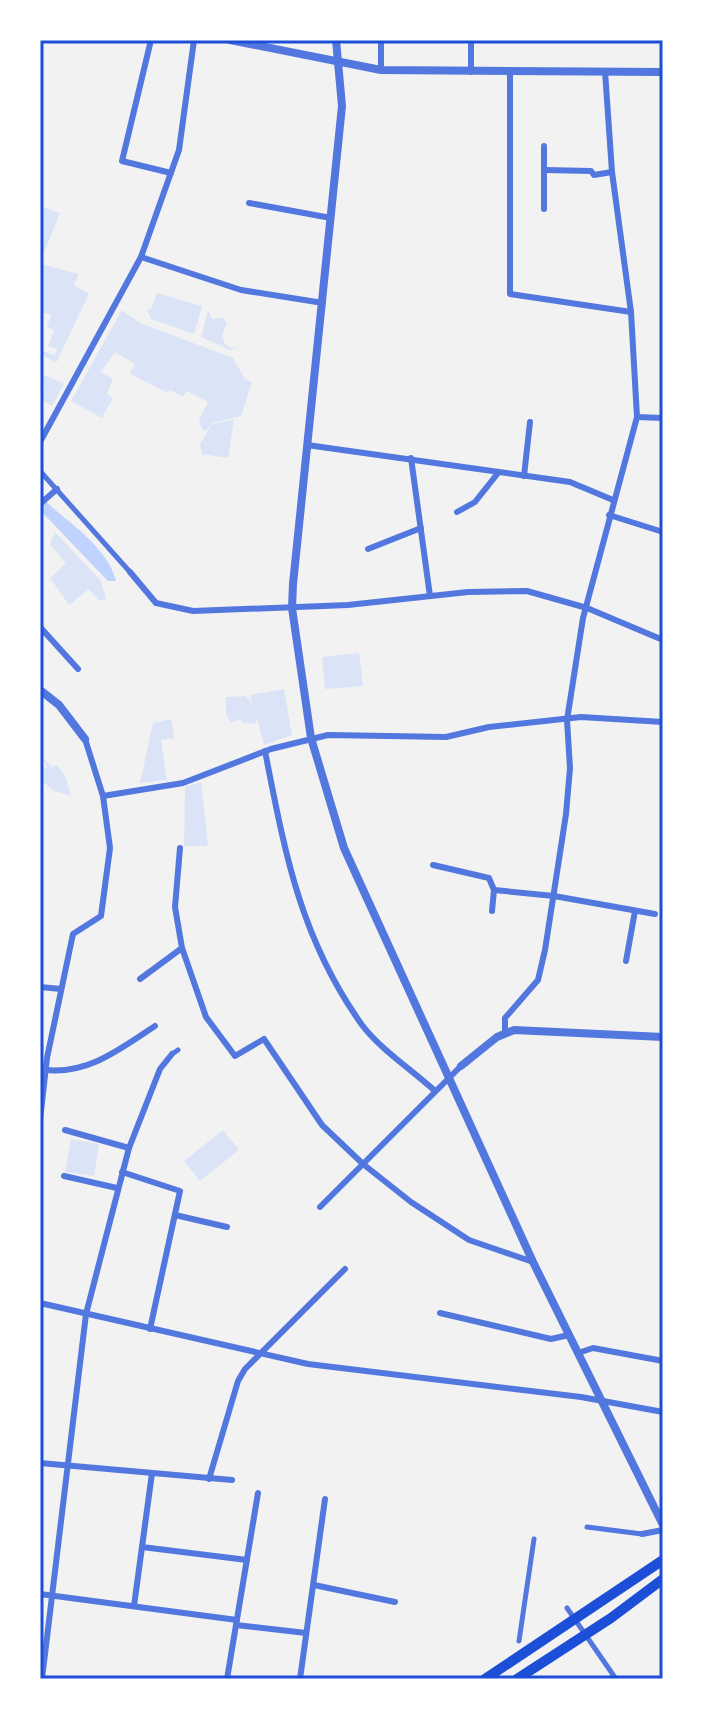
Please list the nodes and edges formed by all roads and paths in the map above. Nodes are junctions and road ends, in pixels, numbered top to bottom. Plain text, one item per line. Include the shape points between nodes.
1 (151, 40) edge
2 (194, 40) edge
3 (230, 40) edge
4 (336, 40) edge
5 (381, 40) edge
6 (471, 40) edge
7 (340, 63) junction
8 (381, 70) junction
9 (510, 71) junction
10 (605, 71) junction
11 (471, 72) junction
12 (663, 72) edge
13 (544, 146) dead end
14 (544, 170) junction
15 (612, 172) junction
16 (171, 173) junction
17 (249, 203) dead end
18 (544, 209) dead end
19 (331, 218) junction
20 (141, 257) junction
21 (323, 303) junction
22 (631, 312) junction
23 (637, 417) junction
24 (663, 418) edge
25 (530, 422) dead end
26 (40, 442) edge
27 (307, 445) junction
28 (411, 458) junction
29 (40, 471) edge
30 (498, 473) junction
31 (524, 476) junction
32 (57, 489) junction
33 (613, 500) junction
34 (40, 504) edge
35 (457, 512) dead end
36 (609, 515) junction
37 (421, 528) junction
38 (663, 532) edge
39 (368, 549) dead end
40 (130, 572) joint
41 (430, 596) junction
42 (292, 608) junction
43 (587, 608) junction
44 (40, 627) edge
45 (663, 640) edge
46 (78, 669) dead end
47 (40, 690) edge
48 (567, 720) junction
49 (663, 722) edge
50 (311, 738) junction
51 (85, 739) joint
52 (265, 751) junction
53 (103, 796) junction
54 (180, 848) dead end
55 (433, 865) dead end
56 (494, 890) junction
57 (554, 896) junction
58 (492, 911) dead end
59 (635, 911) junction
60 (655, 914) dead end
61 (182, 948) junction
62 (626, 961) dead end
63 (137, 982) dead end
64 (40, 987) edge
65 (61, 989) junction
66 (158, 1024) dead end
67 (505, 1032) junction
68 (663, 1037) edge
69 (175, 1052) dead end
70 (44, 1058) edge
71 (461, 1066) joint
72 (46, 1070) junction
73 (448, 1078) junction
74 (435, 1091) junction
75 (40, 1120) edge
76 (65, 1130) dead end
77 (129, 1148) junction
78 (363, 1164) junction
79 (122, 1172) junction
80 (64, 1176) dead end
81 (117, 1188) junction
82 (320, 1207) dead end
83 (175, 1215) junction
84 (227, 1227) dead end
85 (533, 1262) junction
86 (345, 1269) dead end
87 (40, 1303) edge
88 (440, 1313) dead end
89 (86, 1314) junction
90 (150, 1329) junction
91 (569, 1335) junction
92 (257, 1353) junction
93 (578, 1353) junction
94 (663, 1361) edge
95 (600, 1401) junction
96 (663, 1412) edge
97 (40, 1463) edge
98 (67, 1466) junction
99 (152, 1473) junction
100 (209, 1479) junction
101 (232, 1480) dead end
102 (258, 1493) dead end
103 (325, 1499) dead end
104 (587, 1527) dead end
105 (663, 1528) edge
106 (642, 1534) joint
107 (534, 1539) dead end
108 (142, 1547) junction
109 (247, 1560) junction
110 (663, 1560) edge
111 (663, 1579) edge
112 (314, 1585) junction
113 (40, 1594) edge
114 (51, 1595) junction
115 (395, 1602) dead end
116 (134, 1606) junction
117 (567, 1608) dead end
118 (237, 1623) junction
119 (306, 1633) junction
120 (519, 1641) joint
121 (526, 1652) junction
122 (42, 1679) edge
123 (227, 1679) edge
124 (300, 1679) edge
125 (485, 1679) edge
126 (517, 1679) edge
127 (616, 1679) edge

1 - 16 street via 122,161
2 - 16 street
3 - 7 street
4 - 7 street
5 - 8 street
6 - 11 street
7 - 8 street
7 - 19 street via 342,106
8 - 11 street
9 - 10 street
9 - 11 street
9 - 22 street via 510,294
10 - 12 street
10 - 15 street
13 - 14 street
14 - 15 street
14 - 18 street
15 - 22 street
16 - 20 street
17 - 19 street
19 - 21 street
20 - 21 street via 241,290
20 - 26 street
21 - 27 street
22 - 23 street
23 - 24 street
23 - 33 street
25 - 31 street
27 - 28 street
27 - 42 street
28 - 30 street
28 - 37 street
29 - 32 street
30 - 31 street
30 - 35 street via 475,502
31 - 33 street via 570,482
32 - 34 street
32 - 40 street
33 - 36 street
36 - 38 street
36 - 43 street
37 - 39 street
37 - 41 street
40 - 42 street via 156,603 174,609
41 - 42 street
41 - 43 street via 527,591
42 - 50 street
43 - 45 street
43 - 48 street
44 - 46 street
47 - 51 street
48 - 49 street
48 - 50 street via 446,737
48 - 57 street via 570,768
50 - 52 street
50 - 73 street via 344,848
51 - 53 street
52 - 53 street via 183,783
52 - 74 street via 296,897 315,945 364,1027
53 - 65 street via 110,848 101,916 73,934
54 - 61 street via 175,907
55 - 56 street via 489,878
56 - 57 street
56 - 58 street
57 - 59 street
57 - 67 street via 538,980 505,1018
59 - 60 street
59 - 62 street
61 - 63 street
61 - 78 street via 206,1017 235,1056 264,1039 322,1125
64 - 65 street
65 - 70 street
66 - 72 street via 98,1063 65,1072
67 - 68 street
67 - 71 street
69 - 77 street via 160,1069
70 - 72 street
71 - 73 street
72 - 75 street
73 - 74 street
73 - 85 street
74 - 78 street
76 - 77 street
77 - 79 street
78 - 82 street
78 - 85 street via 469,1240
79 - 81 street
79 - 83 street via 180,1191
80 - 81 street
81 - 89 street
83 - 84 street
83 - 90 street
85 - 91 street
86 - 92 street
87 - 89 street
88 - 91 street via 551,1339
89 - 90 street
89 - 98 street
90 - 92 street
91 - 93 street
92 - 95 street
92 - 100 street via 238,1381
93 - 94 street via 593,1348
93 - 95 street
95 - 96 street
95 - 105 street
97 - 98 street
98 - 99 street
98 - 114 street
99 - 100 street
99 - 108 street
100 - 101 street
102 - 109 street
103 - 112 street
104 - 106 street
105 - 106 street
107 - 120 street
108 - 109 street
108 - 116 street
109 - 118 street
110 - 121 highway
111 - 126 highway
112 - 115 street
112 - 119 street
113 - 114 street
114 - 116 street
114 - 122 street
116 - 118 street
117 - 127 street
118 - 119 street
118 - 123 street
119 - 124 street
120 - 121 street
121 - 125 highway

